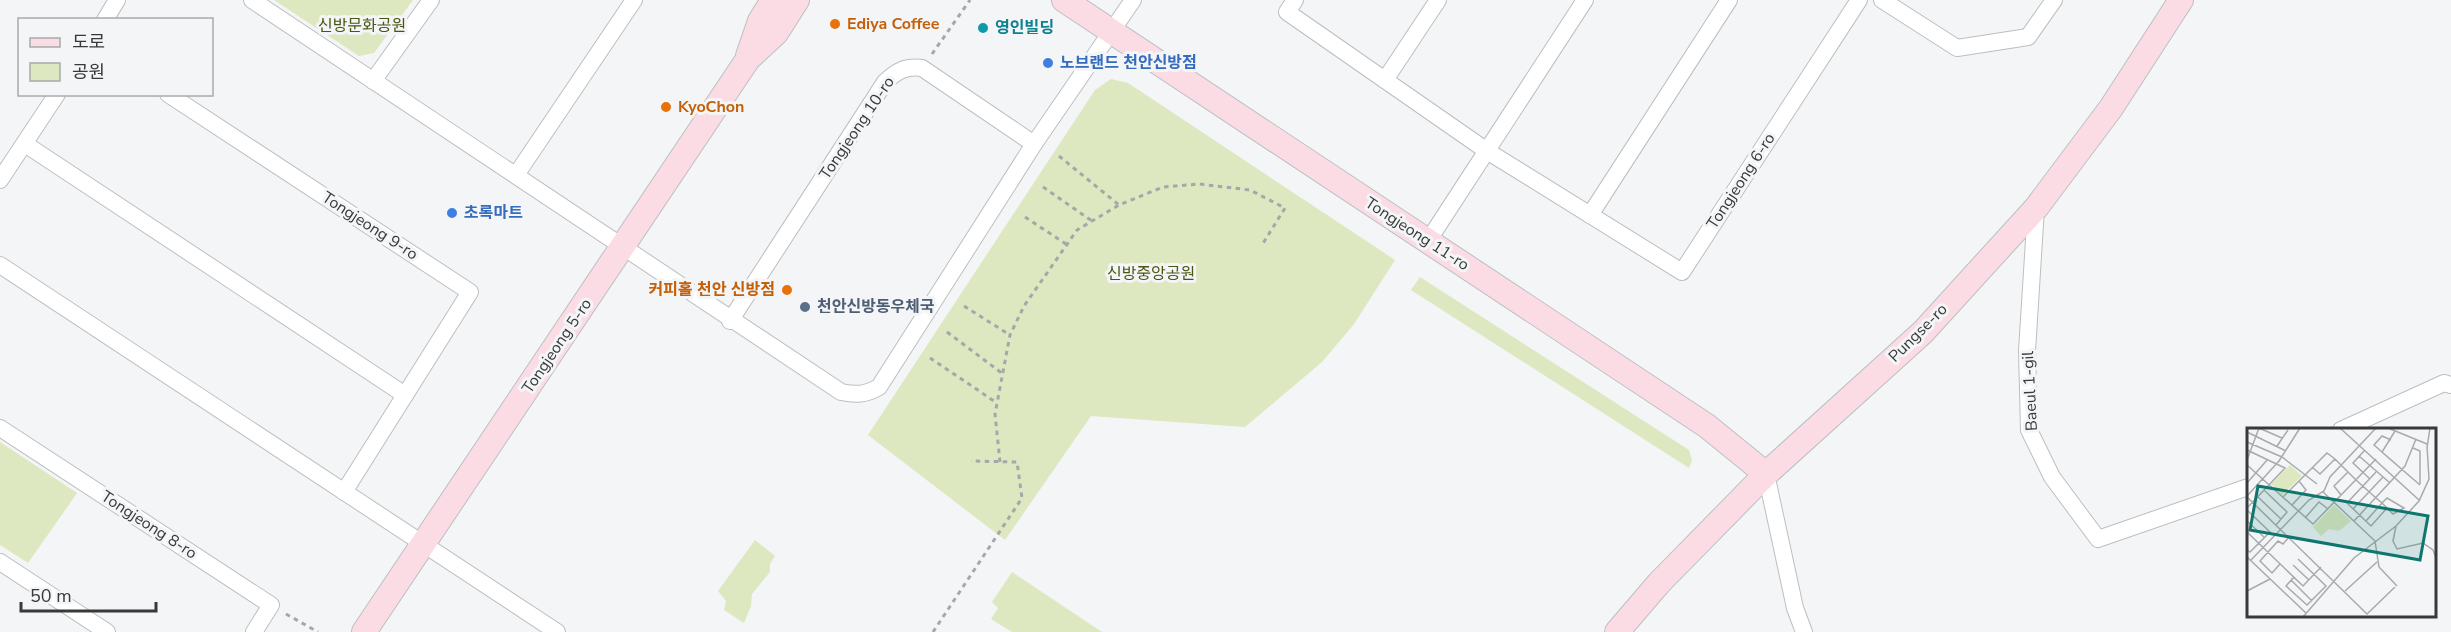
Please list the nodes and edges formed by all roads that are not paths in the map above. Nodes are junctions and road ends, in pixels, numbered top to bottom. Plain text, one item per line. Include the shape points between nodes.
1 (117, 0) edge
2 (252, 0) edge
3 (431, 0) edge
4 (634, 0) edge
5 (773, 0) edge
6 (797, 0) edge
7 (1064, 0) edge
8 (1134, 0) edge
9 (1295, 0) edge
10 (1438, 0) edge
11 (1585, 0) edge
12 (1729, 0) edge
13 (1858, 0) edge
14 (1882, 0) edge
15 (2054, 0) edge
16 (2181, 0) edge
17 (106, 18) edge
18 (1113, 32) junction
19 (748, 58) junction
20 (1385, 80) junction
21 (373, 81) junction
22 (56, 96) edge
23 (171, 96) edge
24 (25, 144) junction
25 (1034, 144) junction
26 (1487, 151) junction
27 (516, 175) junction
28 (0, 180) edge
29 (2036, 208) junction
30 (1590, 215) junction
31 (1428, 241) junction
32 (622, 249) junction
33 (0, 266) edge
34 (730, 321) junction
35 (2451, 385) edge
36 (405, 395) junction
37 (0, 428) edge
38 (2343, 428) edge
39 (1766, 474) junction
40 (2247, 487) edge
41 (344, 492) junction
42 (422, 544) junction
43 (0, 562) edge
44 (107, 632) edge
45 (254, 632) edge
46 (364, 632) edge
47 (557, 632) edge
48 (1617, 632) edge
49 (1804, 632) edge

1 - 17 street
2 - 21 street
3 - 21 street
4 - 27 street
5 - 19 street via 760,21
6 - 19 street via 776,33
7 - 18 street, Tongjeong 11-ro
8 - 18 street
9 - 20 street, Tongjeong 6-ro via 1287,12
10 - 20 street
11 - 26 street
12 - 30 street
13 - 30 street, Tongjeong 6-ro via 1682,272
14 - 15 street via 1957,48 2028,37
16 - 29 street, Pungse-ro via 2111,108
18 - 25 street
18 - 31 street, Tongjeong 11-ro
19 - 32 street, Tongjeong 5-ro
20 - 26 street, Tongjeong 6-ro
21 - 27 street
22 - 24 street
23 - 36 street, Tongjeong 9-ro via 470,291
24 - 28 street
24 - 36 street
25 - 34 street via 879,387 855,395 841,392
25 - 34 street, Tongjeong 10-ro via 922,68 910,66 897,71 885,82
26 - 30 street, Tongjeong 6-ro
26 - 31 street
27 - 32 street
29 - 39 street, Pungse-ro via 1923,332
29 - 40 street, Baeul 1-gil via 2027,351 2029,430 2052,477 2098,539
31 - 39 street, Tongjeong 11-ro via 1707,426
32 - 34 street
32 - 42 street, Tongjeong 5-ro
33 - 41 street
35 - 38 street via 2444,382
36 - 41 street, Tongjeong 9-ro
37 - 45 street, Tongjeong 8-ro via 272,605
39 - 48 street, Pungse-ro via 1659,583
39 - 49 street via 1795,608
41 - 42 street
42 - 46 street, Tongjeong 5-ro
42 - 47 street
43 - 44 street

